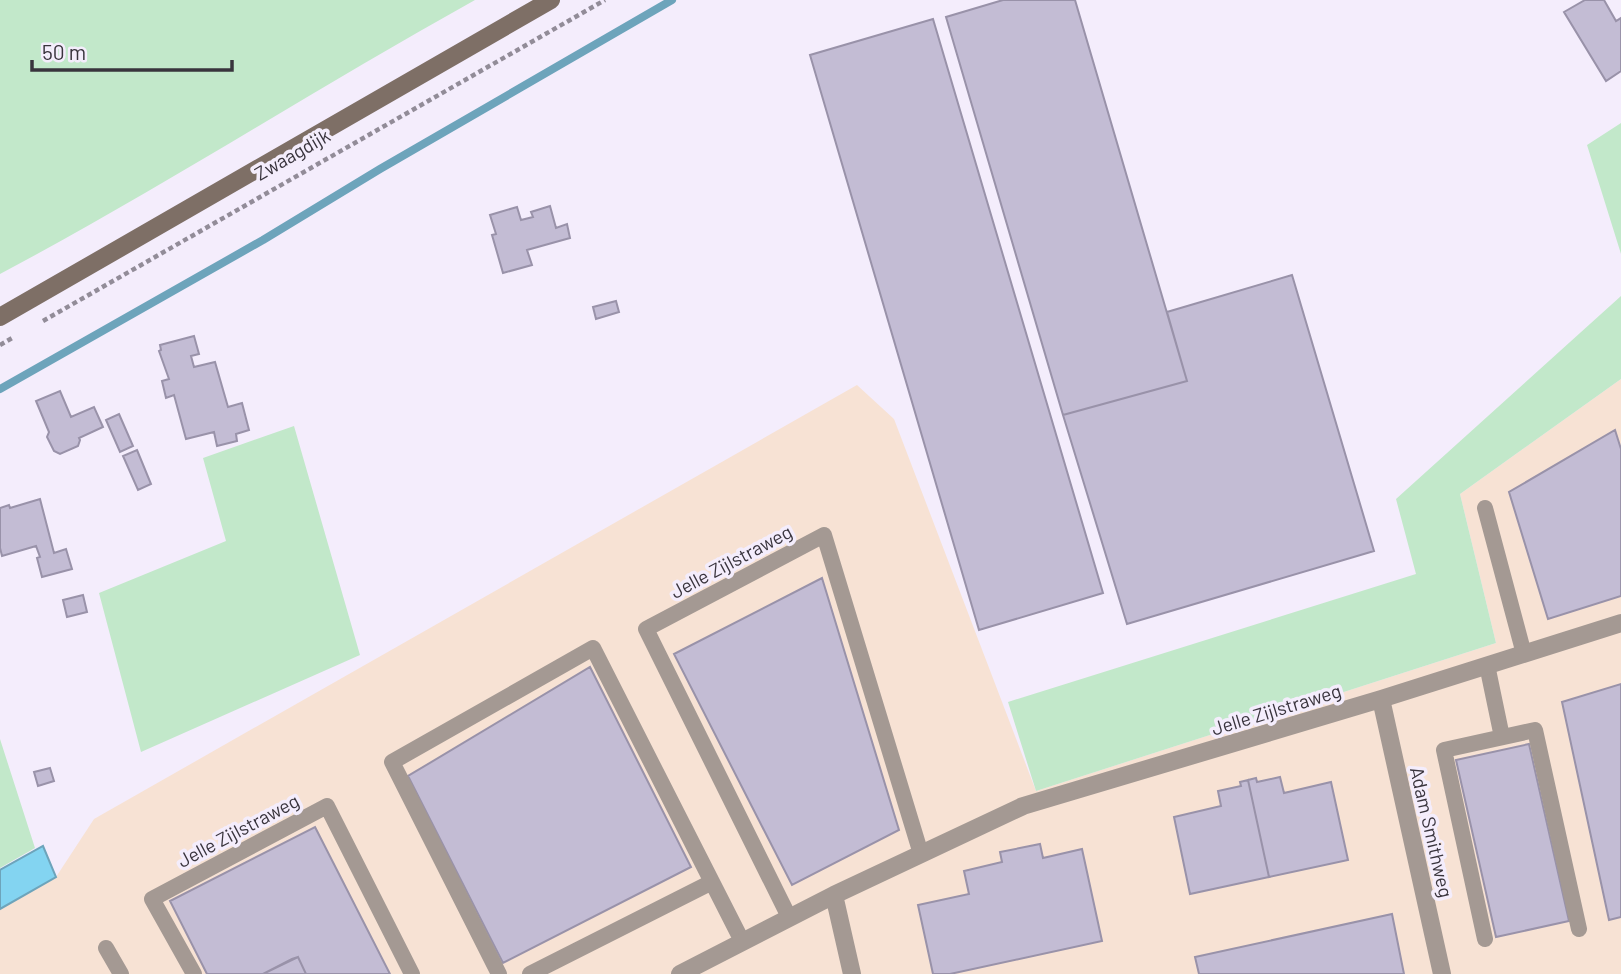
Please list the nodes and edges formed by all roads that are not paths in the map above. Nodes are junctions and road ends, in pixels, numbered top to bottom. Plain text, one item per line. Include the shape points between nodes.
1 (551, 0) edge
2 (0, 317) edge
3 (1485, 508) dead end
4 (1621, 623) edge
5 (1524, 654) junction
6 (1487, 665) junction
7 (1381, 699) junction
8 (1502, 737) junction
9 (921, 854) junction
10 (712, 882) junction
11 (834, 895) junction
12 (789, 918) junction
13 (1579, 929) dead end
14 (1485, 939) dead end
15 (742, 941) junction
16 (106, 948) dead end
17 (121, 974) edge
18 (194, 974) edge
19 (412, 974) edge
20 (499, 974) edge
21 (530, 974) edge
22 (680, 974) edge
23 (852, 974) edge
24 (1442, 974) edge

1 - 2 street, Zwaagdijk
3 - 5 lane
4 - 5 street, Jelle Zijlstraweg
5 - 6 street, Jelle Zijlstraweg
6 - 7 street, Jelle Zijlstraweg
6 - 8 lane
7 - 9 street, Jelle Zijlstraweg via 1023,806
7 - 24 street, Adam Smithweg
8 - 13 lane via 1535,730
8 - 14 lane via 1444,750
9 - 11 street, Jelle Zijlstraweg
9 - 12 lane, Jelle Zijlstraweg via 824,535 646,629
10 - 15 lane
10 - 20 lane via 593,648 392,762
10 - 21 lane
11 - 12 street, Jelle Zijlstraweg
11 - 23 street
12 - 15 street, Jelle Zijlstraweg
15 - 22 street, Jelle Zijlstraweg
16 - 17 lane
18 - 19 lane, Jelle Zijlstraweg via 152,899 327,806

